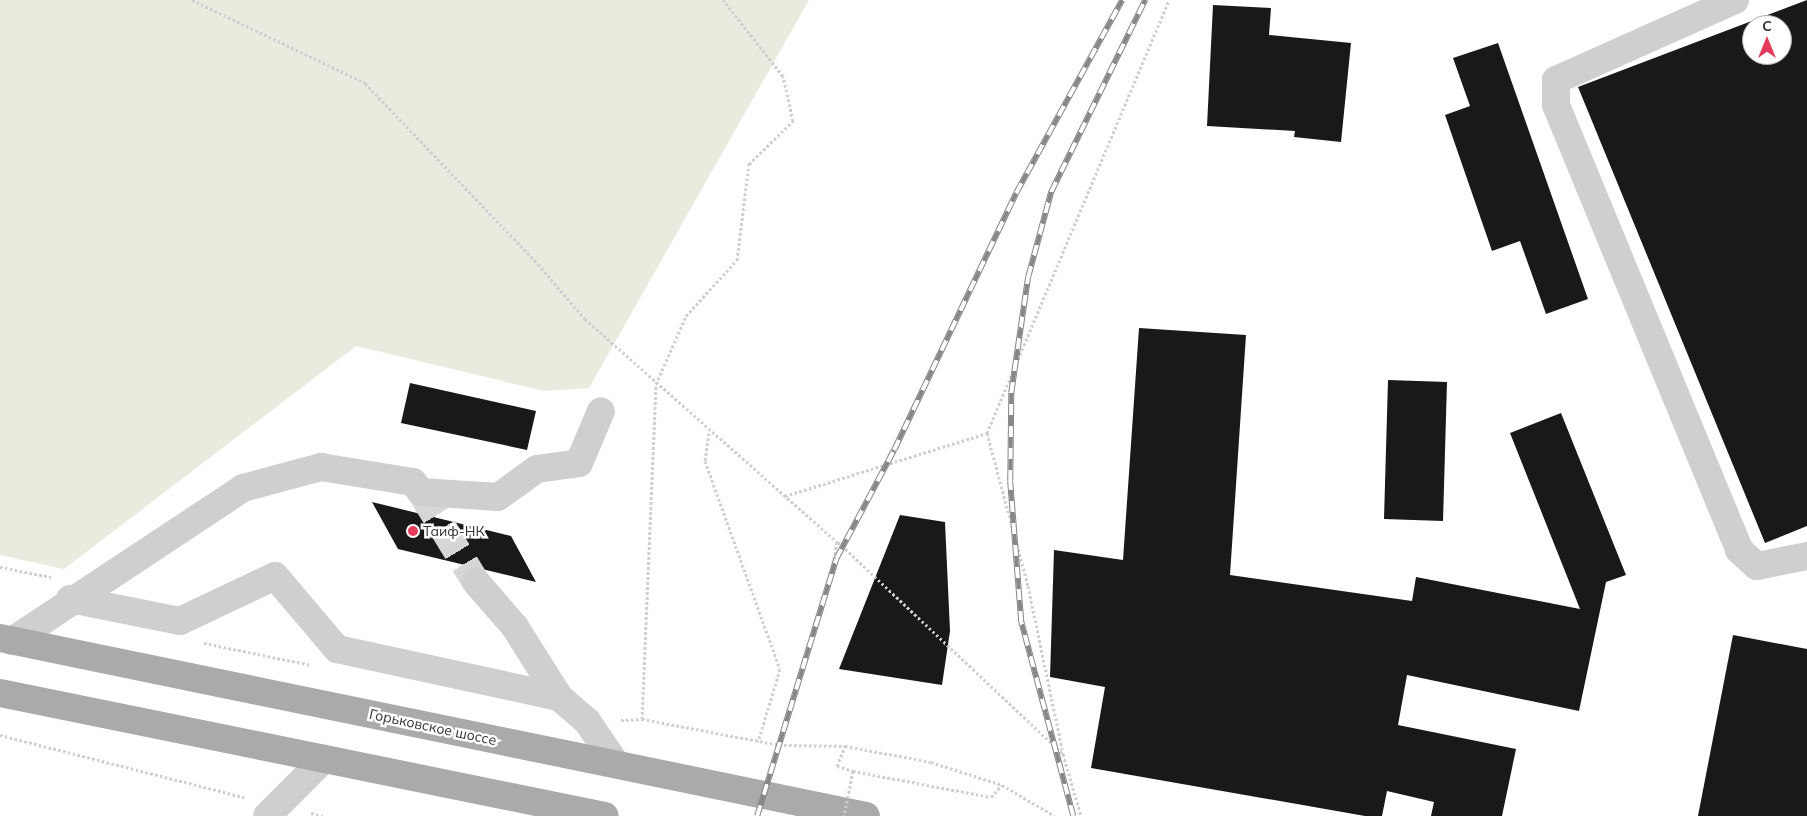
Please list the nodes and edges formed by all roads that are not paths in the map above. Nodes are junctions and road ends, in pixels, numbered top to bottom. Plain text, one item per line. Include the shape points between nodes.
1 (1735, 0) edge
2 (601, 411) dead end
3 (1807, 556) edge
4 (476, 582) tunnel mouth
5 (70, 599) junction
6 (6, 639) edge
7 (0, 693) edge
8 (559, 697) junction
9 (324, 759) junction
10 (616, 764) junction
11 (272, 811) edge
12 (605, 816) edge
13 (866, 816) edge

1 - 3 lane via 1556,80 1556,105 1739,550 1758,566
2 - 5 lane via 579,464 537,470 498,497 421,492 413,482 320,467 242,488
4 - 8 lane via 514,627
5 - 6 lane
5 - 8 lane via 180,621 275,576 337,650
6 - 10 main road, Горьковское шоссе
7 - 9 main road
8 - 10 lane via 587,721
9 - 11 lane
9 - 12 main road
10 - 13 main road, Горьковское шоссе

